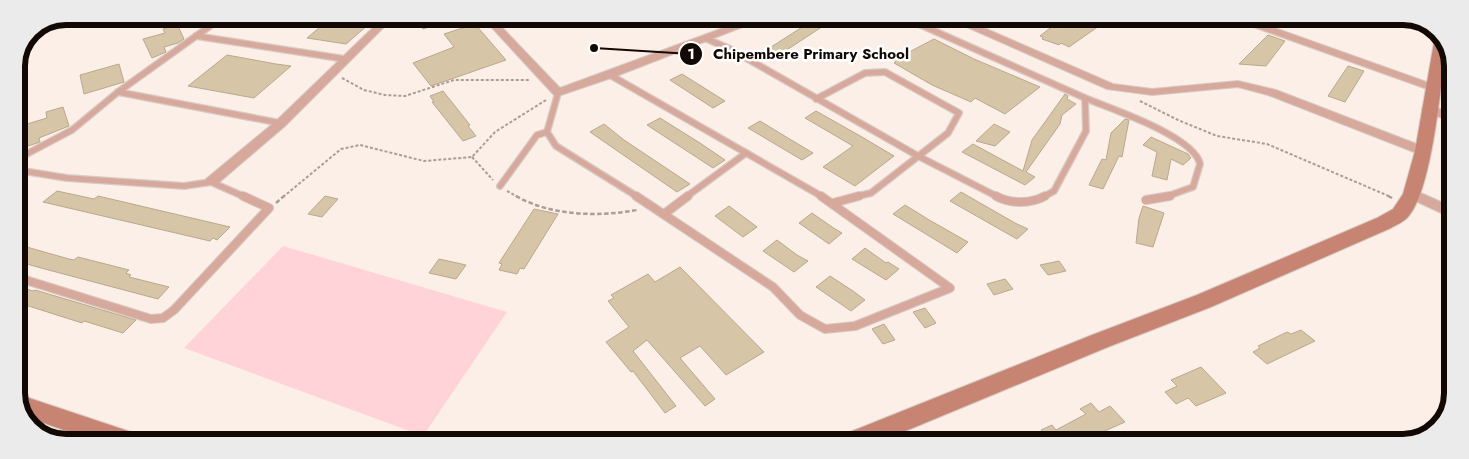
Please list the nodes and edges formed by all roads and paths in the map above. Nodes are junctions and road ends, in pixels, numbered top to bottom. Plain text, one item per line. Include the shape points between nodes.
1 (211, 25) edge
2 (381, 25) edge
3 (494, 25) edge
4 (741, 25) edge
5 (921, 25) edge
6 (968, 25) edge
7 (1258, 25) edge
8 (196, 36) junction
9 (705, 38) junction
10 (1439, 45) edge
11 (345, 59) junction
12 (332, 72) junction
13 (610, 75) junction
14 (544, 79) junction
15 (1431, 87) junction
16 (118, 92) junction
17 (558, 93) junction
18 (1085, 98) junction
19 (816, 99) junction
20 (1137, 100) dead end
21 (1428, 109) junction
22 (1444, 114) edge
23 (280, 123) junction
24 (548, 132) junction
25 (1422, 151) junction
26 (746, 153) junction
27 (25, 154) edge
28 (918, 156) junction
29 (472, 157) junction
30 (25, 172) edge
31 (211, 182) junction
32 (500, 186) junction
33 (1410, 199) junction
34 (1146, 200) dead end
35 (833, 203) junction
36 (654, 207) junction
37 (269, 208) junction
38 (1444, 210) edge
39 (664, 214) junction
40 (25, 280) edge
41 (28, 408) edge
42 (105, 434) edge
43 (873, 434) edge

1 - 8 lane
2 - 11 street
3 - 14 street
4 - 9 street
5 - 18 lane
6 - 25 street via 1111,87 1152,92 1222,84 1255,87
7 - 15 street
8 - 11 lane
8 - 16 lane
9 - 13 street
9 - 19 lane
10 - 15 street
11 - 12 street
12 - 14 path via 364,90 405,96 454,80
12 - 23 street
13 - 17 street
13 - 26 lane
14 - 17 street
15 - 21 street
16 - 23 lane
16 - 27 lane via 72,130
17 - 24 lane
17 - 29 path via 495,132
18 - 28 lane via 1086,131 1054,192 1035,202 1003,200
18 - 34 lane via 1164,132 1194,150 1200,162 1193,187 1168,198
19 - 28 lane
19 - 28 lane via 865,73 885,72 959,113 948,133
20 - 33 path via 1217,136 1266,144
21 - 22 street
21 - 25 street
23 - 31 street
24 - 32 lane via 537,135
24 - 36 lane via 556,146
25 - 33 street
26 - 35 lane
26 - 39 lane
28 - 35 lane via 871,193
29 - 32 path
29 - 37 path via 424,161 360,145 352,146 341,149
30 - 31 lane via 184,186
31 - 37 lane
32 - 36 path via 537,205 584,213 623,214
33 - 38 street
33 - 43 street via 1400,214 1384,223 1204,301
35 - 39 lane via 950,288 855,326 825,329 800,315 773,287
36 - 39 lane
37 - 40 lane via 163,318 151,319
41 - 42 street

